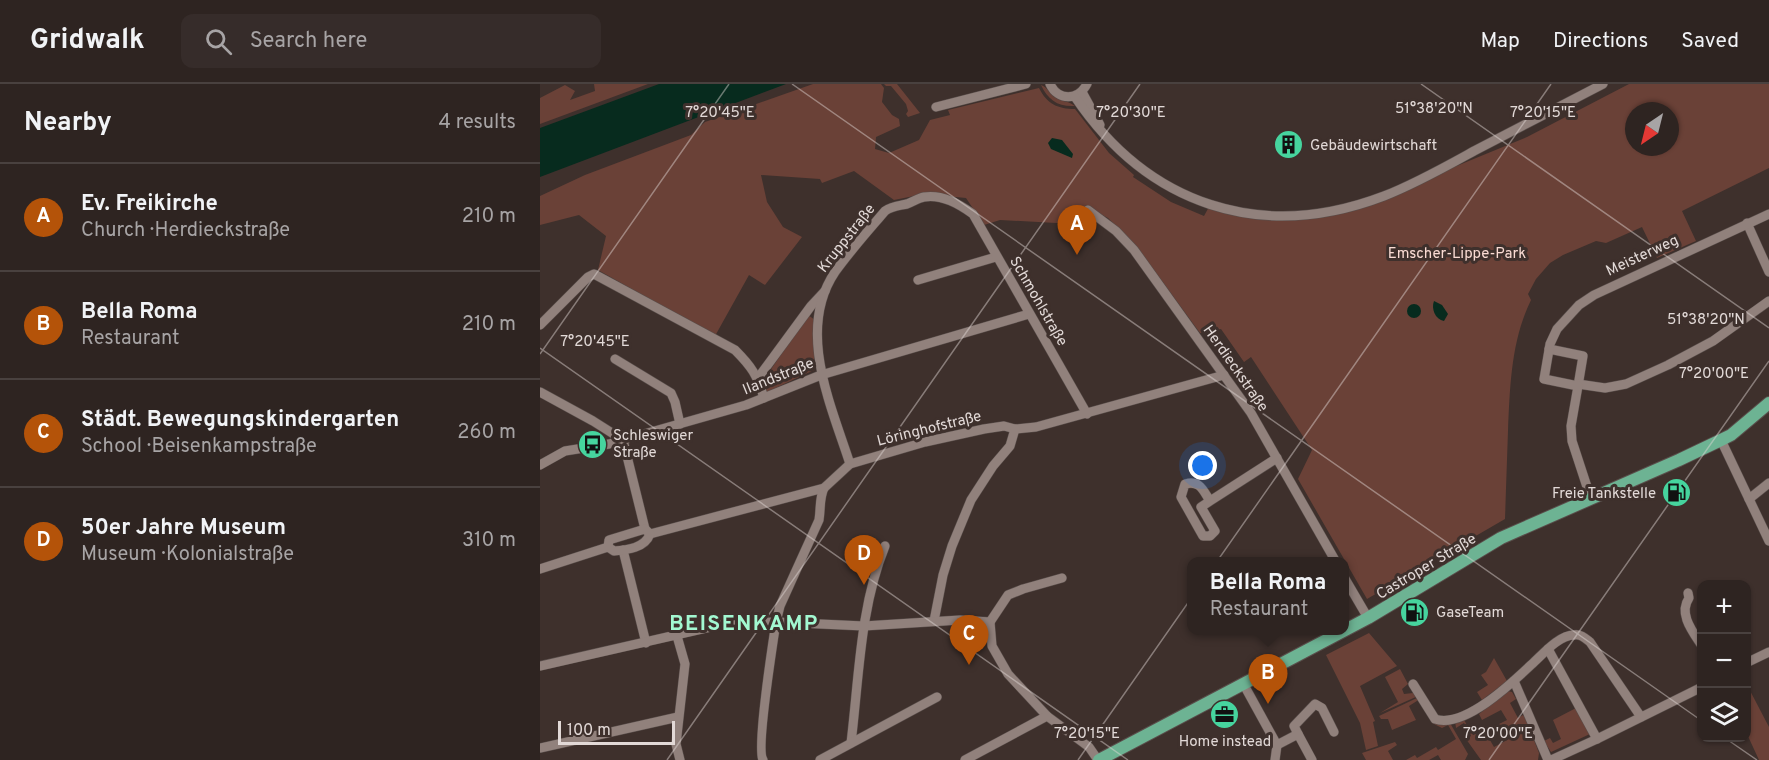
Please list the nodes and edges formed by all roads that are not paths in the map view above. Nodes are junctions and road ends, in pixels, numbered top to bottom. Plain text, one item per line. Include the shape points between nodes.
1 (1026, 84) edge
2 (1050, 84) edge
3 (1603, 84) edge
4 (1081, 91) edge
5 (936, 107) dead end
6 (961, 205) joint
7 (1088, 210) dead end
8 (1769, 213) edge
9 (1746, 223) junction
10 (996, 257) junction
11 (1769, 272) edge
12 (918, 280) dead end
13 (826, 290) junction
14 (1769, 301) edge
15 (1029, 314) junction
16 (540, 325) edge
17 (1549, 349) junction
18 (615, 359) dead end
19 (821, 375) junction
20 (1224, 375) junction
21 (758, 378) junction
22 (1578, 385) junction
23 (540, 392) edge
24 (764, 398) junction
25 (1769, 403) edge
26 (1087, 414) junction
27 (680, 424) junction
28 (1015, 429) junction
29 (623, 440) junction
30 (1721, 440) junction
31 (1277, 458) junction
32 (850, 464) junction
33 (540, 465) edge
34 (1769, 483) edge
35 (824, 488) junction
36 (1591, 499) junction
37 (1749, 499) junction
38 (1210, 501) junction
39 (647, 532) junction
40 (1769, 541) edge
41 (885, 546) dead end
42 (608, 547) junction
43 (623, 550) junction
44 (1334, 557) edge
45 (540, 569) edge
46 (1062, 578) dead end
47 (1349, 586) edge
48 (1688, 593) dead end
49 (1368, 618) junction
50 (934, 621) junction
51 (776, 622) junction
52 (990, 622) junction
53 (864, 626) junction
54 (1349, 628) edge
55 (1337, 635) edge
56 (677, 636) junction
57 (1697, 639) edge
58 (646, 643) junction
59 (1548, 650) junction
60 (1769, 652) edge
61 (1751, 661) edge
62 (540, 666) edge
63 (1514, 681) junction
64 (1413, 684) dead end
65 (1244, 686) junction
66 (1699, 688) edge
67 (937, 697) dead end
68 (1047, 716) junction
69 (678, 717) junction
70 (1641, 717) junction
71 (1334, 732) dead end
72 (1298, 734) junction
73 (1597, 739) junction
74 (851, 743) junction
75 (1277, 745) junction
76 (540, 748) edge
77 (1116, 756) edge
78 (680, 760) edge
79 (763, 760) edge
80 (820, 760) edge
81 (966, 760) edge
82 (1099, 760) edge
83 (1275, 760) edge
84 (1312, 760) edge
85 (1550, 760) edge

1 - 5 street
2 - 4 street via 1060,96
3 - 4 street via 1384,196 1342,208 1282,217 1233,211 1191,198 1154,178 1095,126
6 - 10 street, Schmohlstraße via 973,214
6 - 13 street, Kruppstraße via 923,197 892,206 834,273
7 - 20 street, Herdieckstraße via 1134,250
8 - 9 street, Meisterweg
9 - 11 street
9 - 17 street, Meisterweg via 1594,295 1567,316
10 - 12 street
10 - 15 street, Schmohlstraße
13 - 19 street, Kruppstraße via 817,345
13 - 21 street
14 - 22 street via 1713,341 1626,384
15 - 19 street, Ilandstraße
15 - 26 street, Schmohlstraße
16 - 21 street via 594,274 735,350
17 - 22 street via 1583,356
17 - 22 street, Meisterweg via 1544,379
18 - 27 street via 670,393
19 - 24 street, Ilandstraße
19 - 32 street, Kruppstraße
20 - 26 street, Löringhofstraße
20 - 31 street, Herdieckstraße
21 - 24 street
22 - 36 street via 1572,441
23 - 29 street
24 - 27 street, Ilandstraße
25 - 30 main road, Castroper Straße
26 - 28 street, Löringhofstraße via 1036,428
27 - 29 street, Ilandstraße
28 - 32 street, Löringhofstraße via 1004,426 925,441
28 - 50 street via 1010,446 971,500 943,575
29 - 33 street, Ilandstraße via 565,451
29 - 39 street
30 - 36 main road, Castroper Straße
30 - 37 street
31 - 38 street
31 - 44 street, Herdieckstraße
32 - 35 street, Löringhofstraße
34 - 37 street
35 - 39 street, Löringhofstraße
35 - 51 street via 819,520
36 - 49 main road, Castroper Straße via 1501,538
37 - 40 street
38 - 38 street via 1201,507 1215,531 1203,536 1181,497 1185,484 1200,485
39 - 42 street, Löringhofstraße via 617,536 609,540
39 - 43 street, Löringhofstraße via 647,541
41 - 53 street
42 - 43 street, Löringhofstraße
42 - 45 street, Löringhofstraße
43 - 58 street
46 - 52 street via 1008,595
47 - 49 street
48 - 57 street via 1685,617
49 - 54 main road, Castroper Straße
50 - 52 street
50 - 53 street
51 - 53 street
51 - 56 street via 724,624
51 - 79 street via 762,735
52 - 68 street via 992,645 1008,674
53 - 74 street
55 - 65 main road, Castroper Straße
56 - 58 street
56 - 69 street via 685,664
58 - 62 street
59 - 63 street
59 - 70 street via 1572,634 1582,636
59 - 73 street
60 - 61 street
63 - 64 street via 1476,709 1446,722 1435,719
63 - 85 street
65 - 75 street
65 - 77 main road, Castroper Straße
66 - 70 street
67 - 74 street
68 - 81 street
68 - 82 street via 1089,747
69 - 76 street
69 - 78 street via 676,744
70 - 73 street
71 - 72 street via 1322,708 1315,704 1294,726
72 - 75 street
72 - 84 street
73 - 85 street
74 - 80 street
75 - 83 street
77 - 82 main road, Castroper Straße

